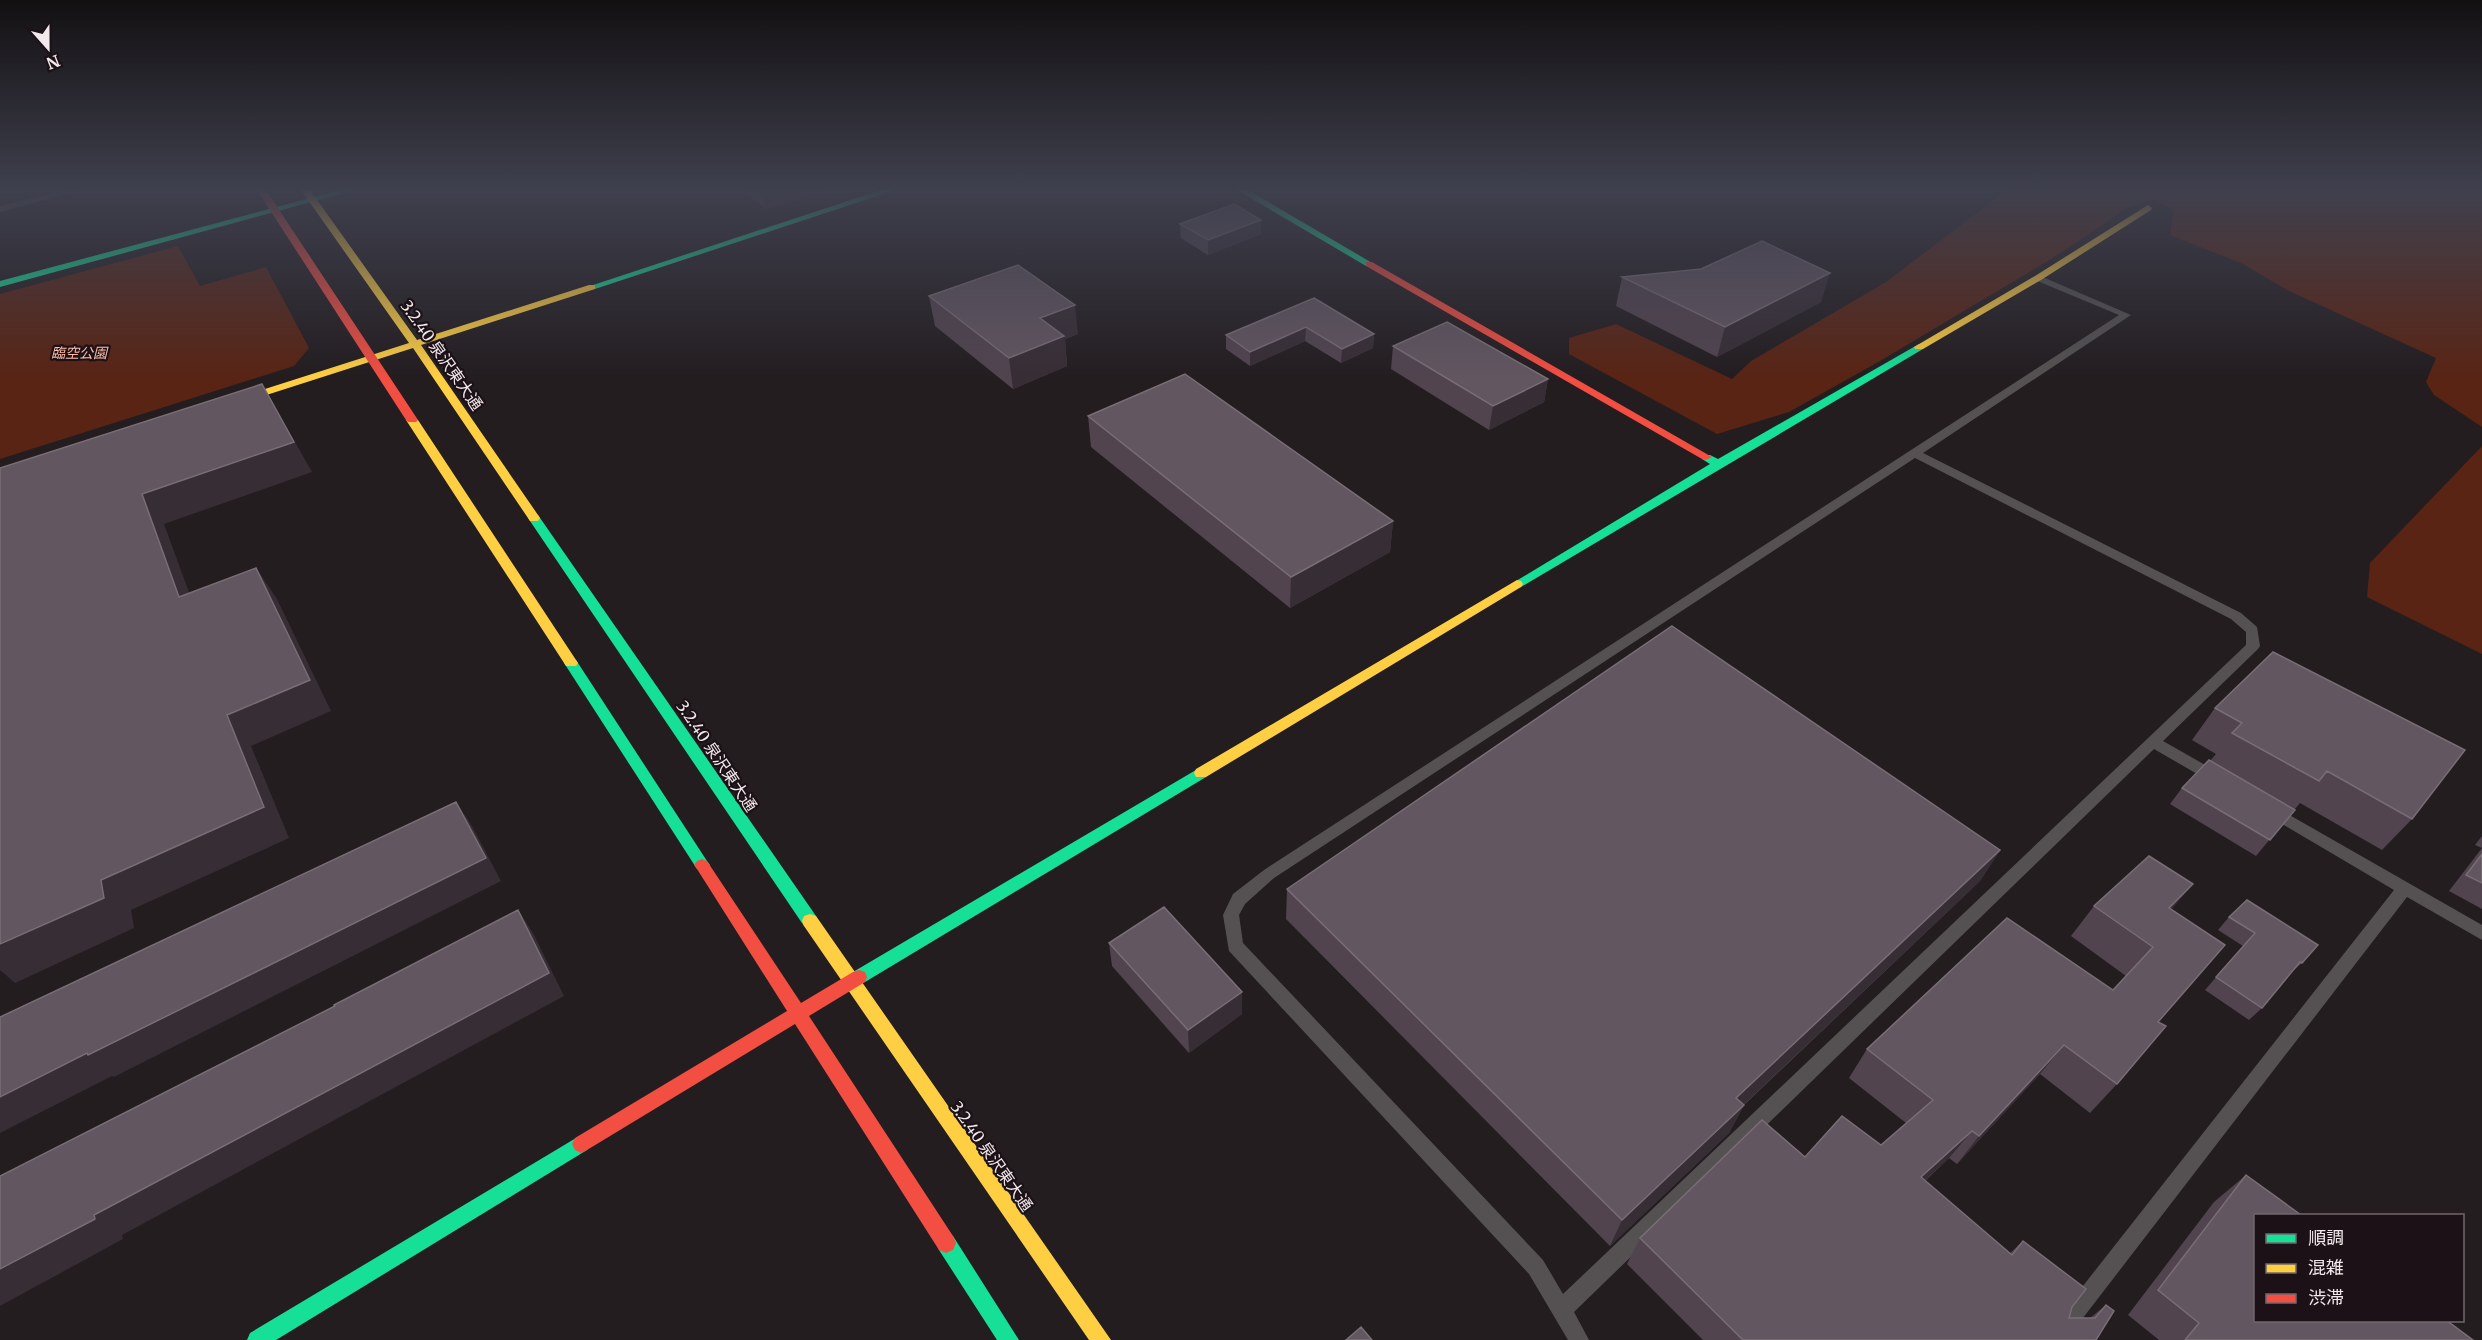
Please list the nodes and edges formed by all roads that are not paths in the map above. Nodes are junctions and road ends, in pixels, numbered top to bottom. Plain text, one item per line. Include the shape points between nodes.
1 (118, 253) edge
2 (301, 253) edge
3 (350, 253) edge
4 (699, 253) edge
5 (1350, 253) edge
6 (2078, 253) edge
7 (2038, 278) junction
8 (0, 284) edge
9 (415, 345) junction
10 (371, 358) junction
11 (214, 409) edge
12 (1915, 453) junction
13 (1718, 464) junction
14 (2153, 742) junction
15 (2234, 789) edge
16 (2254, 800) edge
17 (2404, 888) junction
18 (2482, 933) edge
19 (852, 983) junction
20 (797, 1014) junction
21 (1561, 1310) junction
22 (257, 1340) edge
23 (1009, 1340) edge
24 (1101, 1340) edge
25 (1579, 1340) edge
26 (2053, 1340) edge

1 - 8 street
2 - 10 street
3 - 9 street, 3.2.40 泉沢東大通
4 - 9 street
5 - 13 street
6 - 7 street
7 - 12 lane via 2126,315
7 - 13 street
9 - 10 street
9 - 19 street, 3.2.40 泉沢東大通
10 - 11 street
10 - 20 street
12 - 14 lane via 2236,616 2252,630 2253,646
12 - 21 lane via 1269,874 1239,899 1231,915 1235,946 1536,1267
13 - 19 street
14 - 15 lane
14 - 21 lane
16 - 17 lane
17 - 18 lane
17 - 26 lane
19 - 20 street
19 - 24 street, 3.2.40 泉沢東大通
20 - 22 street
20 - 23 street
21 - 25 lane

